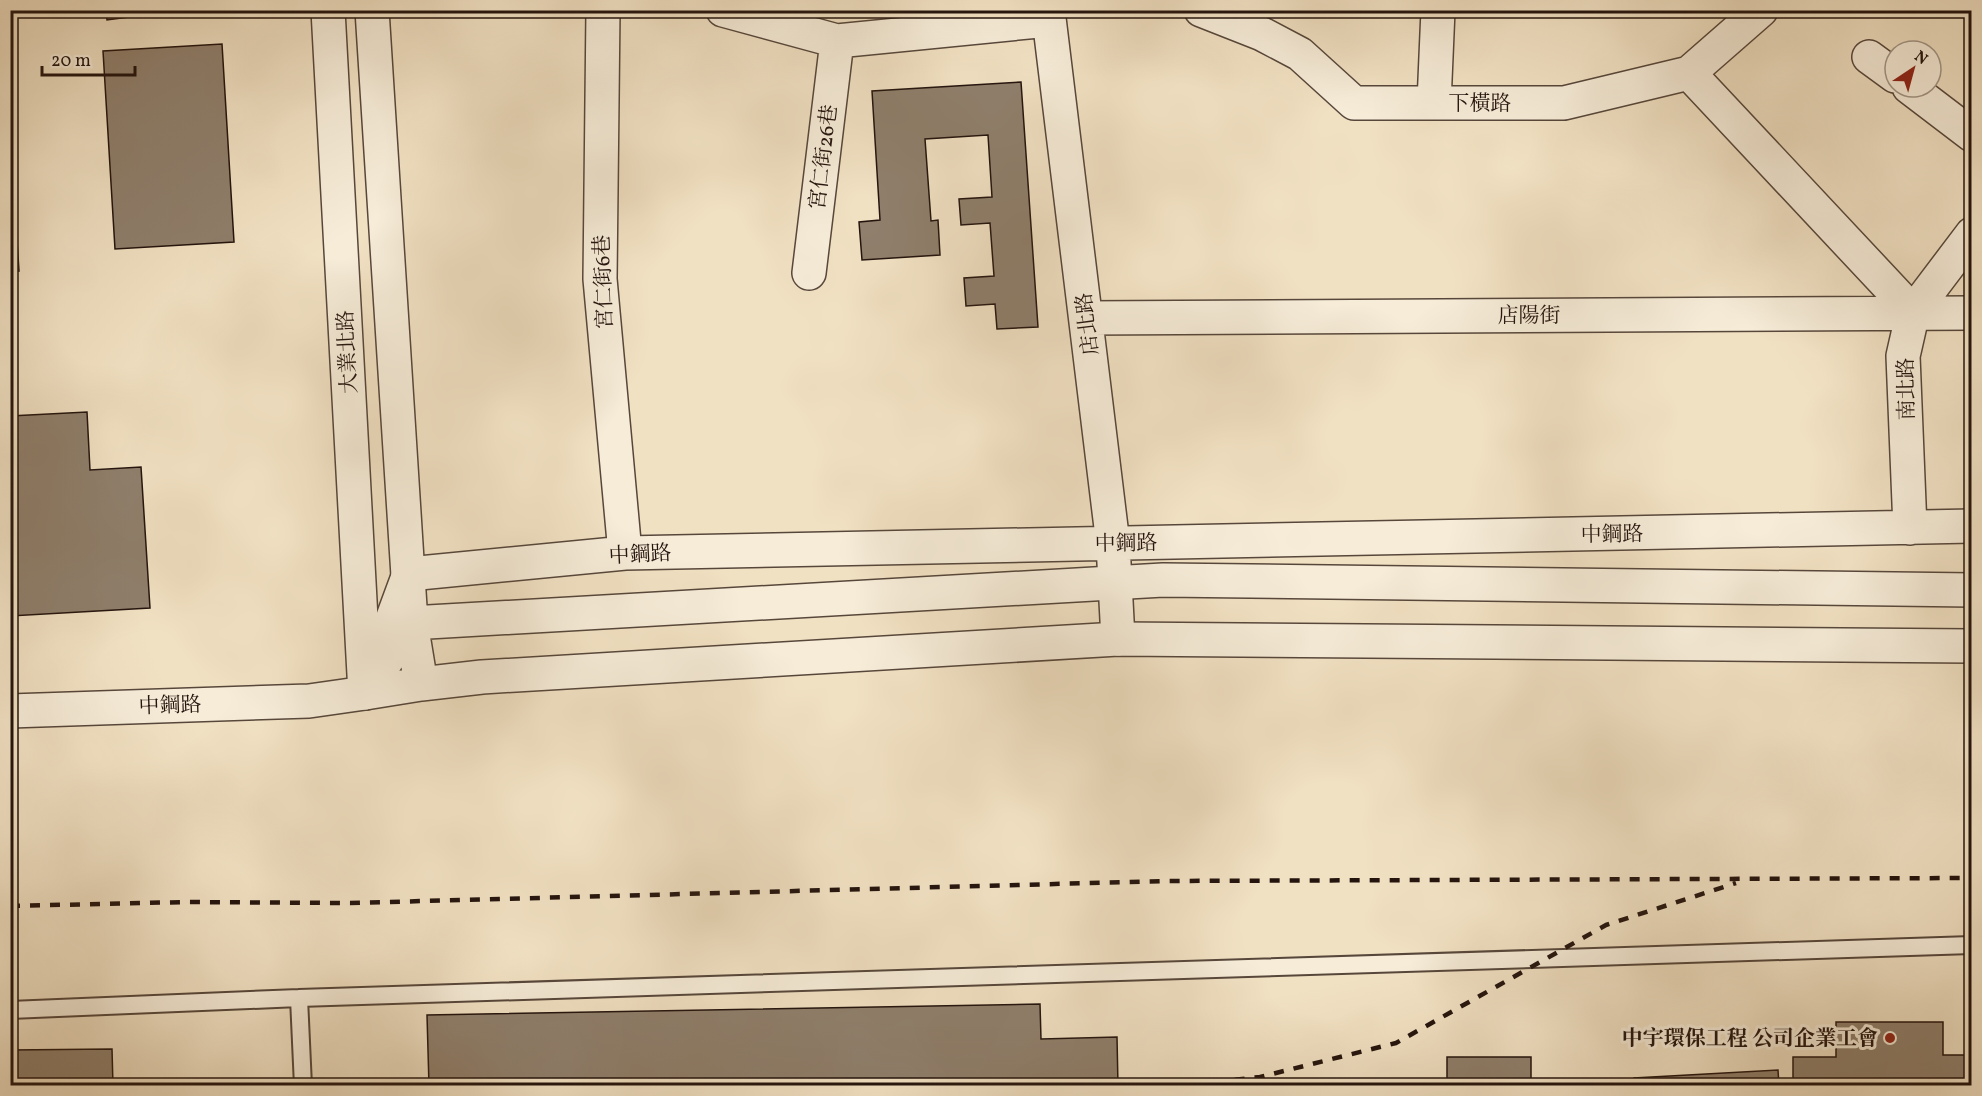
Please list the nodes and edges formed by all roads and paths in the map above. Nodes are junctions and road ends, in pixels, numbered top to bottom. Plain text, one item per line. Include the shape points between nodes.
1 (328, 10) edge
2 (372, 10) edge
3 (603, 10) edge
4 (723, 10) edge
5 (1201, 10) edge
6 (1438, 10) edge
7 (1761, 10) edge
8 (1049, 15) edge
9 (1264, 22) edge
10 (837, 41) junction
11 (1869, 57) dead end
12 (1883, 67) edge
13 (1689, 72) junction
14 (1924, 99) edge
15 (1434, 103) junction
16 (1971, 135) edge
17 (1971, 234) edge
18 (809, 273) dead end
19 (1913, 312) junction
20 (1971, 313) edge
21 (1086, 318) junction
22 (1971, 526) edge
23 (1910, 528) junction
24 (1113, 543) junction
25 (625, 553) junction
26 (409, 574) junction
27 (1115, 582) junction
28 (1971, 590) edge
29 (411, 623) junction
30 (1118, 639) junction
31 (1971, 646) edge
32 (421, 684) junction
33 (365, 693) junction
34 (10, 711) edge
35 (1971, 945) edge
36 (299, 998) junction
37 (10, 1010) edge
38 (303, 1086) edge

1 - 33 street, 大業北路
2 - 26 street
3 - 25 street, 宮仁街6巷 via 600,279
4 - 10 street
5 - 9 street, 下橫路
6 - 15 street
7 - 13 street, 下橫路
8 - 10 street
8 - 21 street, 店北路
9 - 15 street, 下橫路 via 1354,103
10 - 18 street, 宮仁街26巷
11 - 12 street
13 - 15 street, 下橫路 via 1563,103
13 - 19 street
14 - 16 street
17 - 19 street, 南北路
19 - 20 street, 店陽街
19 - 21 street, 店陽街
19 - 23 street, 南北路 via 1903,356
21 - 24 street, 店北路
22 - 23 street, 中鋼路
23 - 24 street, 中鋼路
24 - 25 street, 中鋼路
24 - 27 street, 店北路
25 - 26 street, 中鋼路
26 - 29 street
26 - 33 street
27 - 28 street, 中鋼路
27 - 29 street, 中鋼路
27 - 30 street, 店北路
29 - 32 street
29 - 33 street
30 - 31 street, 中鋼路
30 - 32 street, 中鋼路 via 482,677
32 - 33 street, 中鋼路
33 - 34 street, 中鋼路 via 309,701
35 - 36 lane
36 - 37 lane
36 - 38 lane

